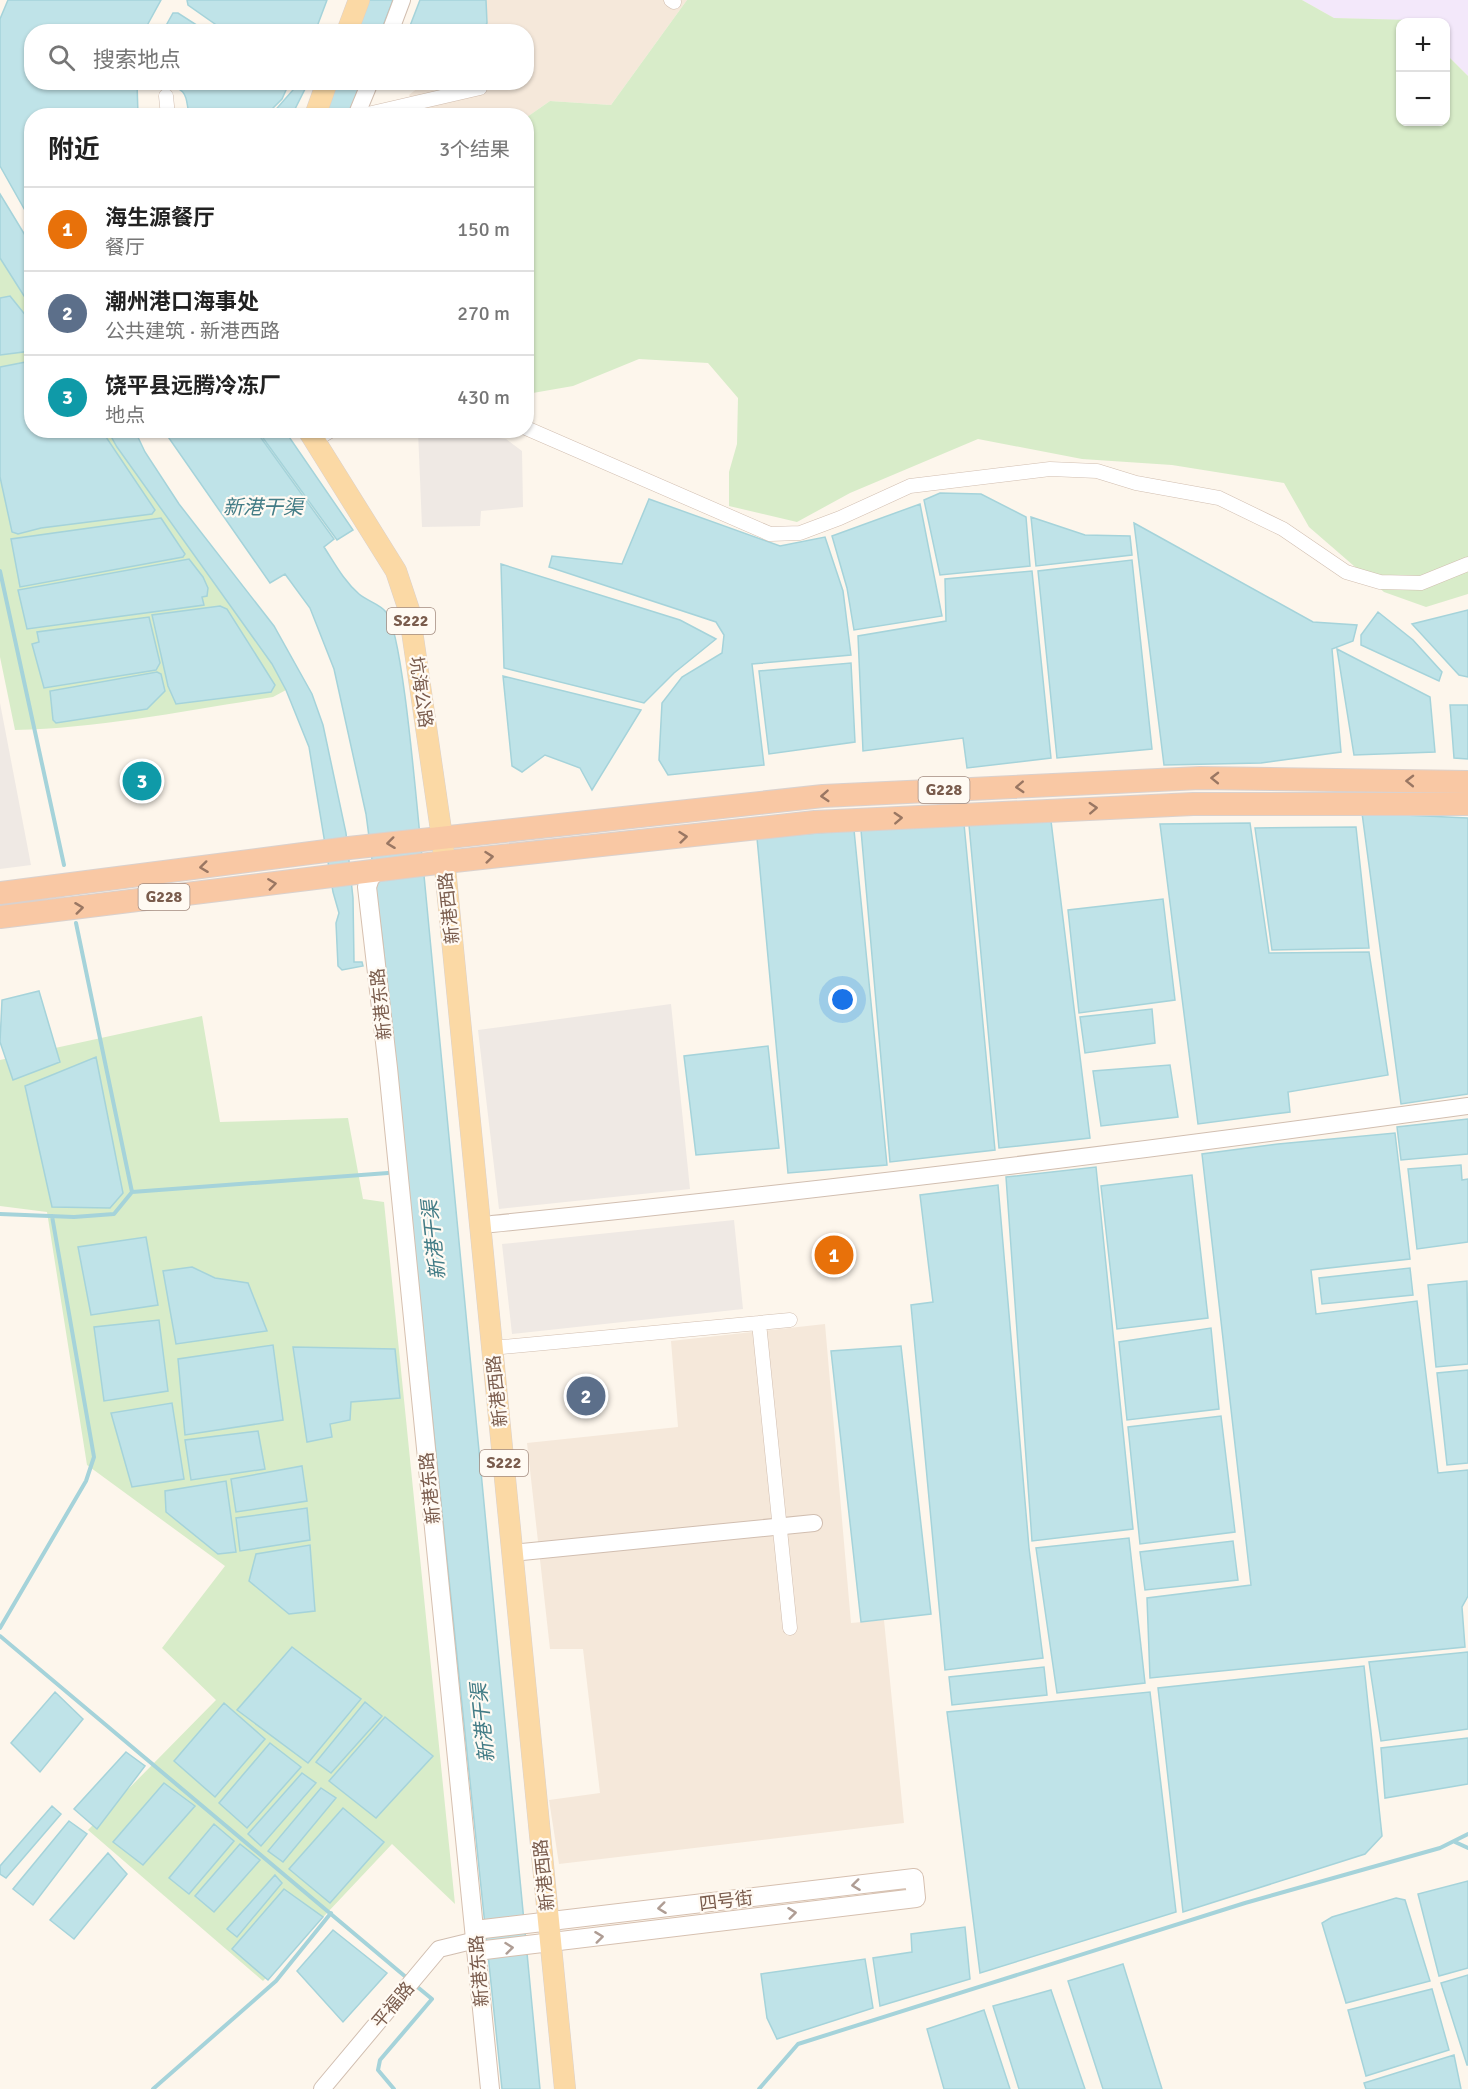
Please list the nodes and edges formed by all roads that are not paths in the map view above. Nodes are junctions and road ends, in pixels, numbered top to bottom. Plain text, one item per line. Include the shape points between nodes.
1 (359, 0) edge
2 (402, 0) edge
3 (350, 24) edge
4 (393, 24) edge
5 (324, 90) edge
6 (367, 90) edge
7 (471, 90) edge
8 (166, 96) dead end
9 (167, 108) edge
10 (318, 108) edge
11 (360, 108) edge
12 (392, 108) edge
13 (534, 431) edge
14 (323, 438) edge
15 (1468, 564) edge
16 (1468, 782) edge
17 (1468, 804) edge
18 (432, 838) junction
19 (438, 863) junction
20 (366, 877) junction
21 (44, 887) junction
22 (0, 893) edge
23 (48, 911) junction
24 (0, 917) edge
25 (1468, 1106) edge
26 (492, 1224) dead end
27 (790, 1320) dead end
28 (759, 1323) junction
29 (502, 1347) dead end
30 (814, 1523) dead end
31 (780, 1527) junction
32 (522, 1552) dead end
33 (790, 1628) dead end
34 (476, 1940) junction
35 (322, 2089) edge
36 (490, 2089) edge
37 (566, 2089) edge

1 - 3 main road
2 - 4 street
5 - 10 main road
6 - 11 street
7 - 12 street
8 - 9 street
13 - 15 street via 770,534 800,532 910,486 1062,470 1097,471 1136,483 1219,498 1283,530 1346,572 1380,582 1420,583
14 - 18 main road, 坑海公路 / S222 via 396,571 409,610
16 -> 18 highway, G228 via 1200,778 823,796
19 -> 17 highway, G228 via 816,822 1193,804
18 - 19 main road, 新港西路 / S222
18 -> 21 highway, G228
19 - 20 highway, G228
19 - 37 main road, 新港西路 / S222
23 -> 20 highway, G228 via 328,876
20 - 34 main road, 新港东路
21 - 22 highway, G228
21 - 23 highway
23 - 24 highway, G228
25 - 26 street via 731,1200
27 - 28 street
28 - 29 street
28 - 31 street
30 - 31 street
31 - 32 street
31 - 33 street
34 -> 34 main road, 四号街 via 541,1944 916,1898 914,1878 538,1924
34 - 35 street, 平福路 via 439,1949
34 - 36 main road, 新港东路

